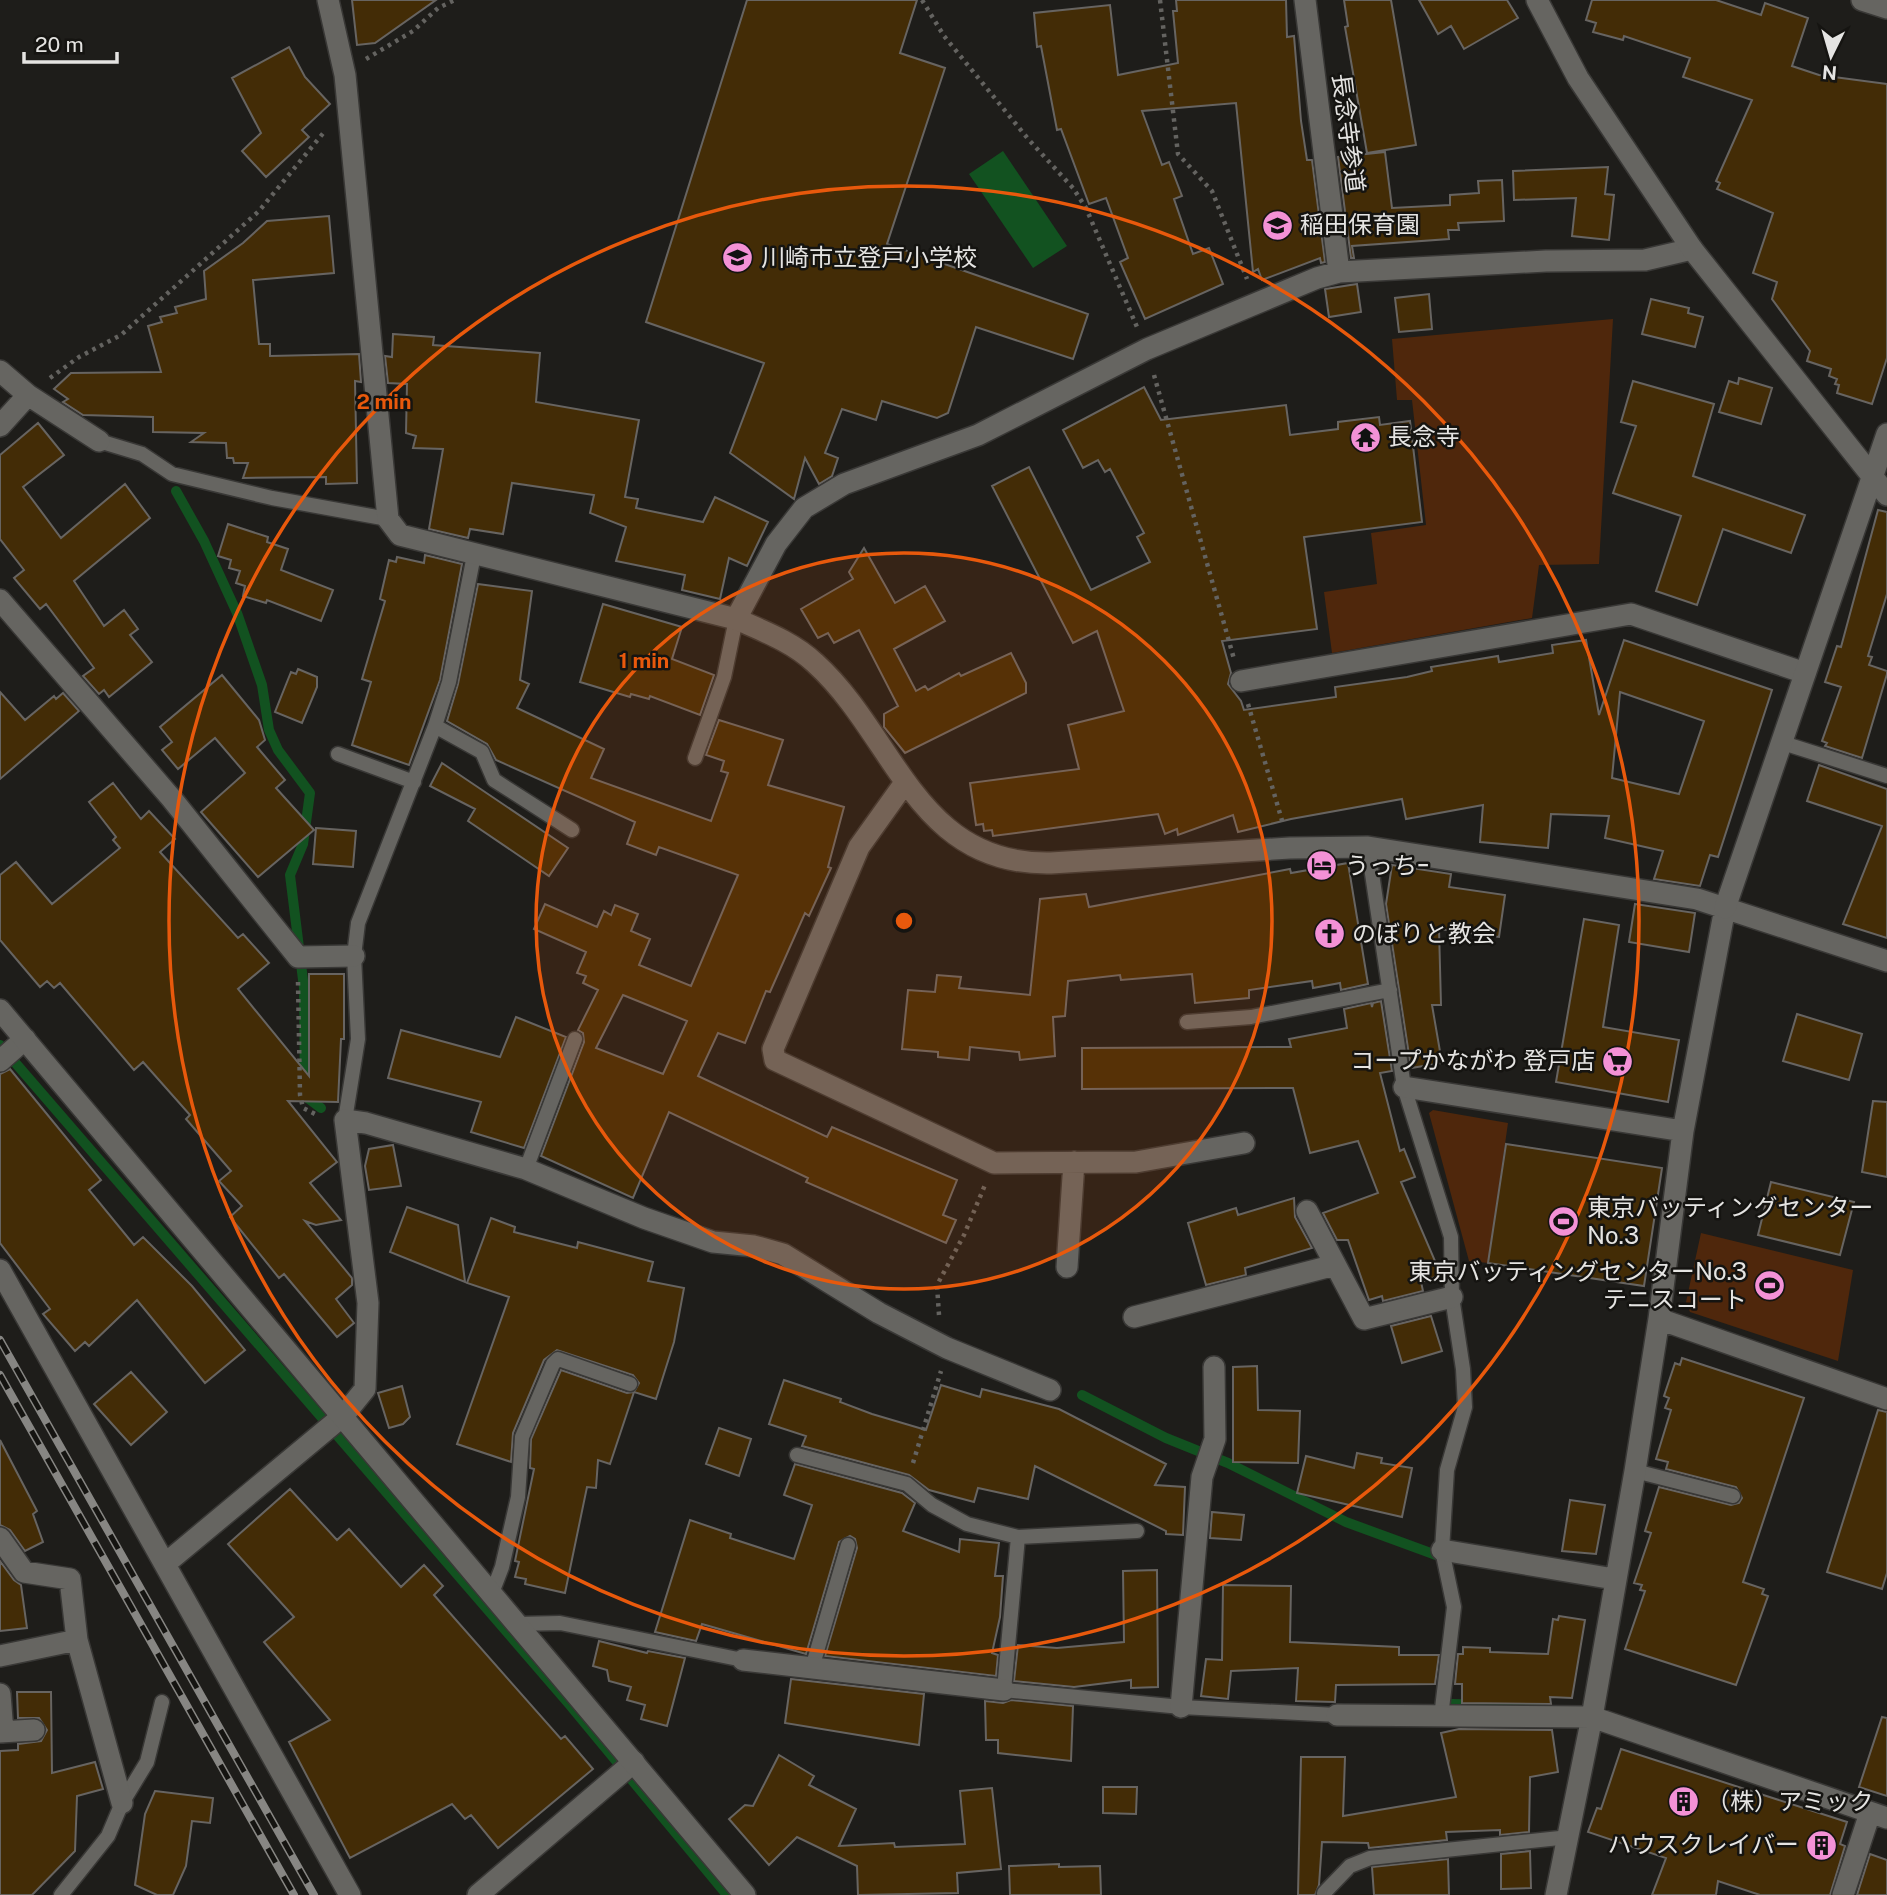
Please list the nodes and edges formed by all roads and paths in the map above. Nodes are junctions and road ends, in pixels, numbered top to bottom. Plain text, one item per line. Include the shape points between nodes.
1 (328, 0) edge
2 (455, 0) edge
3 (922, 0) edge
4 (1160, 0) edge
5 (1305, 0) edge
6 (1537, 0) edge
7 (1862, 0) edge
8 (1887, 8) edge
9 (345, 75) junction
10 (329, 120) dead end
11 (1692, 249) junction
12 (1339, 272) junction
13 (1256, 303) junction
14 (1147, 349) junction
15 (0, 371) edge
16 (28, 395) junction
17 (0, 426) edge
18 (99, 441) joint
19 (1886, 444) edge
20 (1872, 475) junction
21 (1887, 495) edge
22 (388, 519) junction
23 (474, 555) junction
24 (0, 600) edge
25 (736, 619) junction
26 (1805, 673) junction
27 (1241, 681) junction
28 (436, 726) junction
29 (1783, 743) junction
30 (338, 754) dead end
31 (695, 758) dead end
32 (1887, 776) edge
33 (414, 782) junction
34 (904, 784) junction
35 (572, 830) dead end
36 (1368, 847) junction
37 (1290, 848) junction
38 (1725, 908) junction
39 (354, 956) junction
40 (306, 957) junction
41 (1887, 961) edge
42 (1390, 990) junction
43 (0, 1010) edge
44 (1187, 1022) dead end
45 (25, 1039) junction
46 (575, 1039) dead end
47 (0, 1060) edge
48 (1404, 1087) junction
49 (345, 1120) junction
50 (1683, 1131) junction
51 (1244, 1143) dead end
52 (1073, 1162) junction
53 (994, 1163) junction
54 (526, 1169) junction
55 (1307, 1212) dead end
56 (1335, 1265) junction
57 (1067, 1267) dead end
58 (0, 1270) edge
59 (1452, 1297) junction
60 (1133, 1317) dead end
61 (1659, 1319) junction
62 (947, 1348) junction
63 (1214, 1367) dead end
64 (630, 1384) dead end
65 (1050, 1390) dead end
66 (1887, 1399) edge
67 (344, 1415) junction
68 (797, 1454) dead end
69 (1634, 1471) junction
70 (907, 1484) junction
71 (1733, 1496) dead end
72 (1137, 1531) dead end
73 (1018, 1537) junction
74 (0, 1538) edge
75 (848, 1545) dead end
76 (1442, 1550) junction
77 (165, 1564) junction
78 (1614, 1579) junction
79 (492, 1593) junction
80 (517, 1624) junction
81 (77, 1640) junction
82 (0, 1656) edge
83 (743, 1660) joint
84 (812, 1668) junction
85 (1004, 1690) junction
86 (0, 1695) edge
87 (162, 1702) dead end
88 (1181, 1707) junction
89 (1336, 1715) joint
90 (1441, 1717) junction
91 (1592, 1717) junction
92 (34, 1730) dead end
93 (1, 1732) edge
94 (634, 1762) junction
95 (122, 1803) junction
96 (1879, 1815) edge
97 (1569, 1837) junction
98 (1324, 1893) dead end
99 (61, 1895) edge
100 (350, 1895) edge
101 (478, 1895) edge
102 (745, 1895) edge
103 (1556, 1895) edge
104 (1843, 1895) edge

1 - 9 street
2 - 9 path
3 - 14 path via 944,36 1080,198
4 - 13 path via 1178,155 1212,191
5 - 12 street, 長念寺参道
6 - 11 street via 1578,78
7 - 8 street
9 - 22 street
10 - 16 path via 326,131 259,211 121,335 79,357
11 - 12 street via 1645,260
11 - 20 street
12 - 13 street
13 - 14 street
14 - 25 street via 978,435 844,484 804,508 776,544
14 - 27 path
15 - 16 street
16 - 17 street
16 - 18 street
18 - 22 lane via 142,454 172,474
19 - 20 street
20 - 21 street
20 - 26 street
22 - 23 street via 400,535
23 - 25 street
23 - 28 lane
24 - 40 street
25 - 31 lane via 724,677
25 - 34 street via 784,640 814,662 844,693
26 - 27 street via 1631,614
26 - 29 street
27 - 37 path
28 - 33 lane
28 - 35 lane via 482,752 494,780
29 - 32 lane
29 - 38 street
30 - 33 lane
33 - 39 lane via 359,923
34 - 37 street via 968,844 996,857 1027,863
34 - 53 street via 859,847 773,1048 775,1060
36 - 37 street
36 - 38 street via 1697,899
36 - 42 lane
38 - 41 street
38 - 50 street
39 - 40 street
39 - 49 lane via 358,1039
40 - 49 path via 303,1108 313,1115
42 - 44 lane via 1251,1017
42 - 48 lane
43 - 45 street
45 - 47 street
45 - 67 street
46 - 54 lane
48 - 50 street
48 - 59 lane via 1451,1237
49 - 54 street
49 - 67 street via 368,1303 365,1388
50 - 61 street
51 - 52 street via 1136,1162
52 - 53 street
52 - 57 street
53 - 62 path via 937,1285
54 - 62 street via 644,1219 713,1242 754,1245 783,1254
55 - 56 street
56 - 59 street via 1364,1319
56 - 60 street
58 - 77 street
59 - 76 lane via 1465,1407 1447,1470
61 - 66 street
61 - 69 street
62 - 65 street
62 - 70 path
63 - 88 street via 1215,1439 1204,1469
64 - 79 lane via 558,1359 553,1364 522,1437 518,1497
67 - 77 street
67 - 79 street
68 - 70 lane
69 - 71 lane
69 - 78 street
70 - 73 lane via 932,1505 967,1524
72 - 73 lane
73 - 85 lane
74 - 81 street via 24,1572 70,1579
75 - 84 lane
76 - 78 street
76 - 90 lane via 1454,1607
77 - 100 street
78 - 91 street
79 - 80 street
80 - 83 lane via 560,1623
80 - 94 street
81 - 82 street
81 - 95 street
83 - 84 street
84 - 85 street
85 - 88 lane
86 - 93 street
87 - 95 lane via 147,1762
88 - 89 lane
89 - 90 street
90 - 91 street
91 - 96 street
91 - 97 street
92 - 93 street
94 - 101 street
94 - 102 street
95 - 99 lane via 108,1836
96 - 104 street
97 - 98 lane via 1370,1858 1350,1866
97 - 103 street

